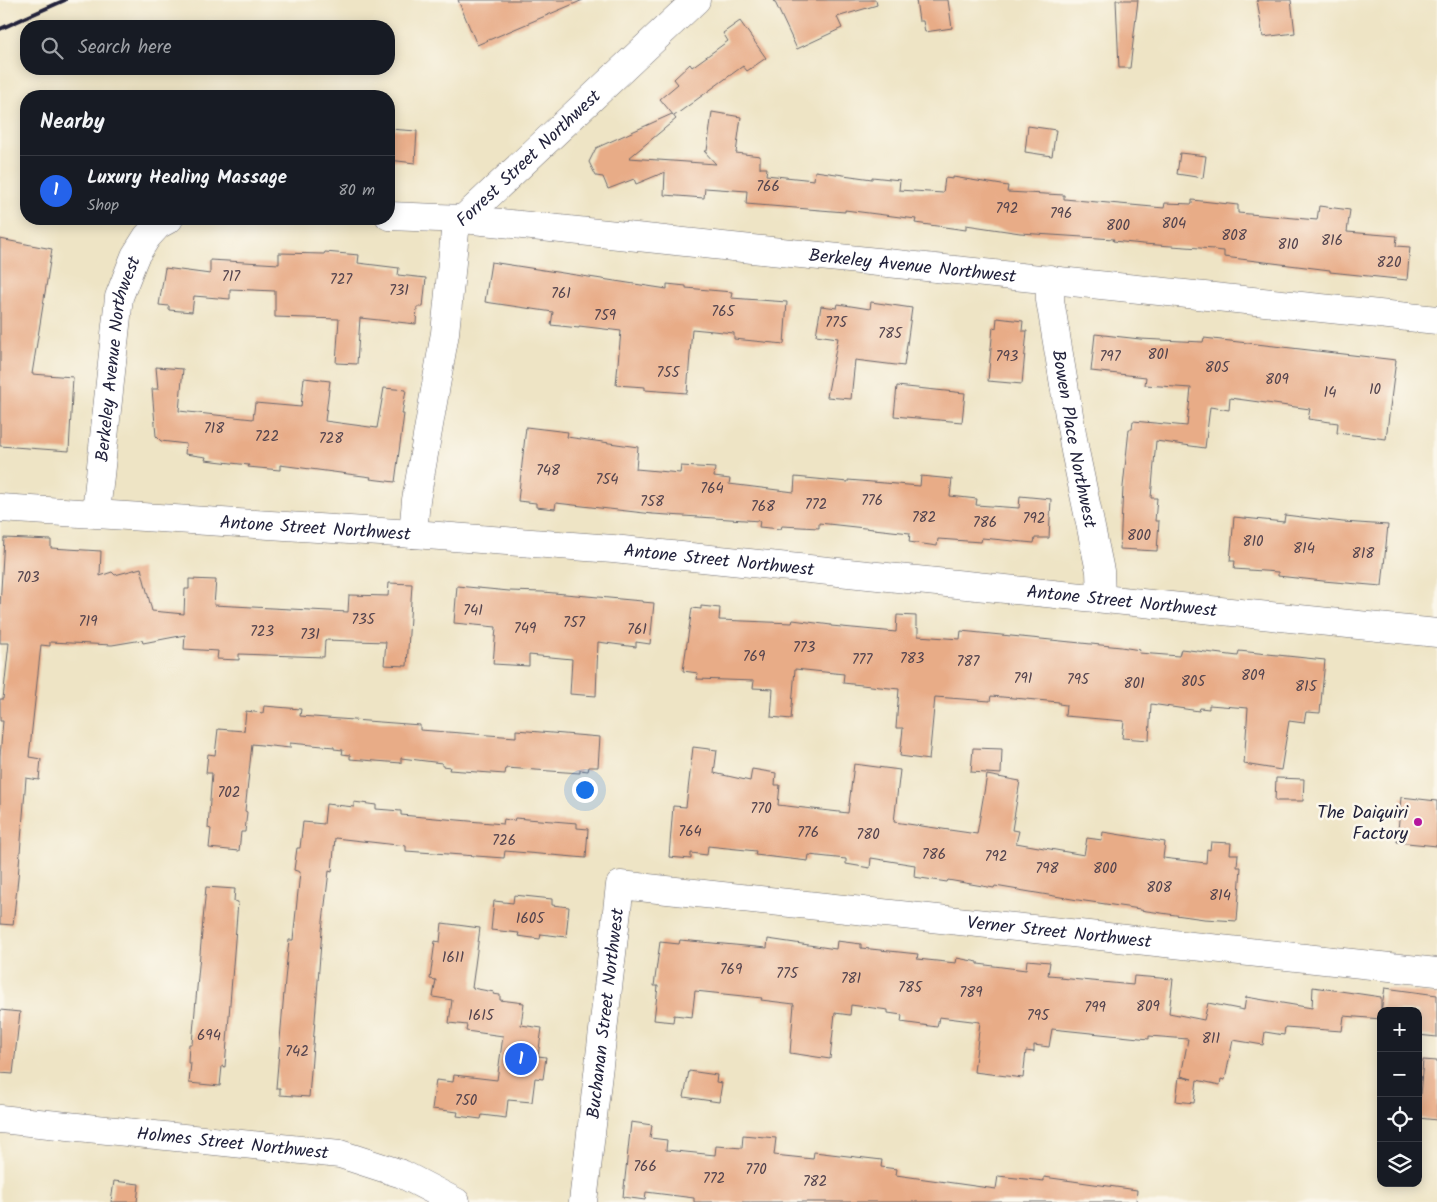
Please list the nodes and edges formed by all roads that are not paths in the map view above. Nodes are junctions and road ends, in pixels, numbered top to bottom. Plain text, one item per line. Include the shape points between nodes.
1 (696, 0) edge
2 (395, 216) edge
3 (463, 219) junction
4 (158, 225) edge
5 (1050, 279) junction
6 (1437, 320) edge
7 (0, 508) edge
8 (96, 513) junction
9 (413, 534) junction
10 (1101, 598) junction
11 (1437, 633) edge
12 (682, 892) joint
13 (1437, 972) edge
14 (0, 1119) edge
15 (456, 1202) edge
16 (583, 1202) edge

1 - 3 street, Forrest Street Northwest
2 - 3 street, Berkeley Avenue Northwest
3 - 5 street, Berkeley Avenue Northwest
3 - 9 street, Forrest Street Northwest via 455,232 445,333
4 - 8 street, Berkeley Avenue Northwest via 134,256 119,297
5 - 6 street, Berkeley Avenue Northwest
5 - 10 street, Bowen Place Northwest via 1050,300 1075,451 1100,571
7 - 8 street, Antone Street Northwest
8 - 9 street, Antone Street Northwest
9 - 10 street, Antone Street Northwest via 613,549
10 - 11 street, Antone Street Northwest
12 - 13 street, Verner Street Northwest
12 - 16 street, Buchanan Street Northwest via 620,885
14 - 15 street, Holmes Street Northwest via 340,1154 402,1174

